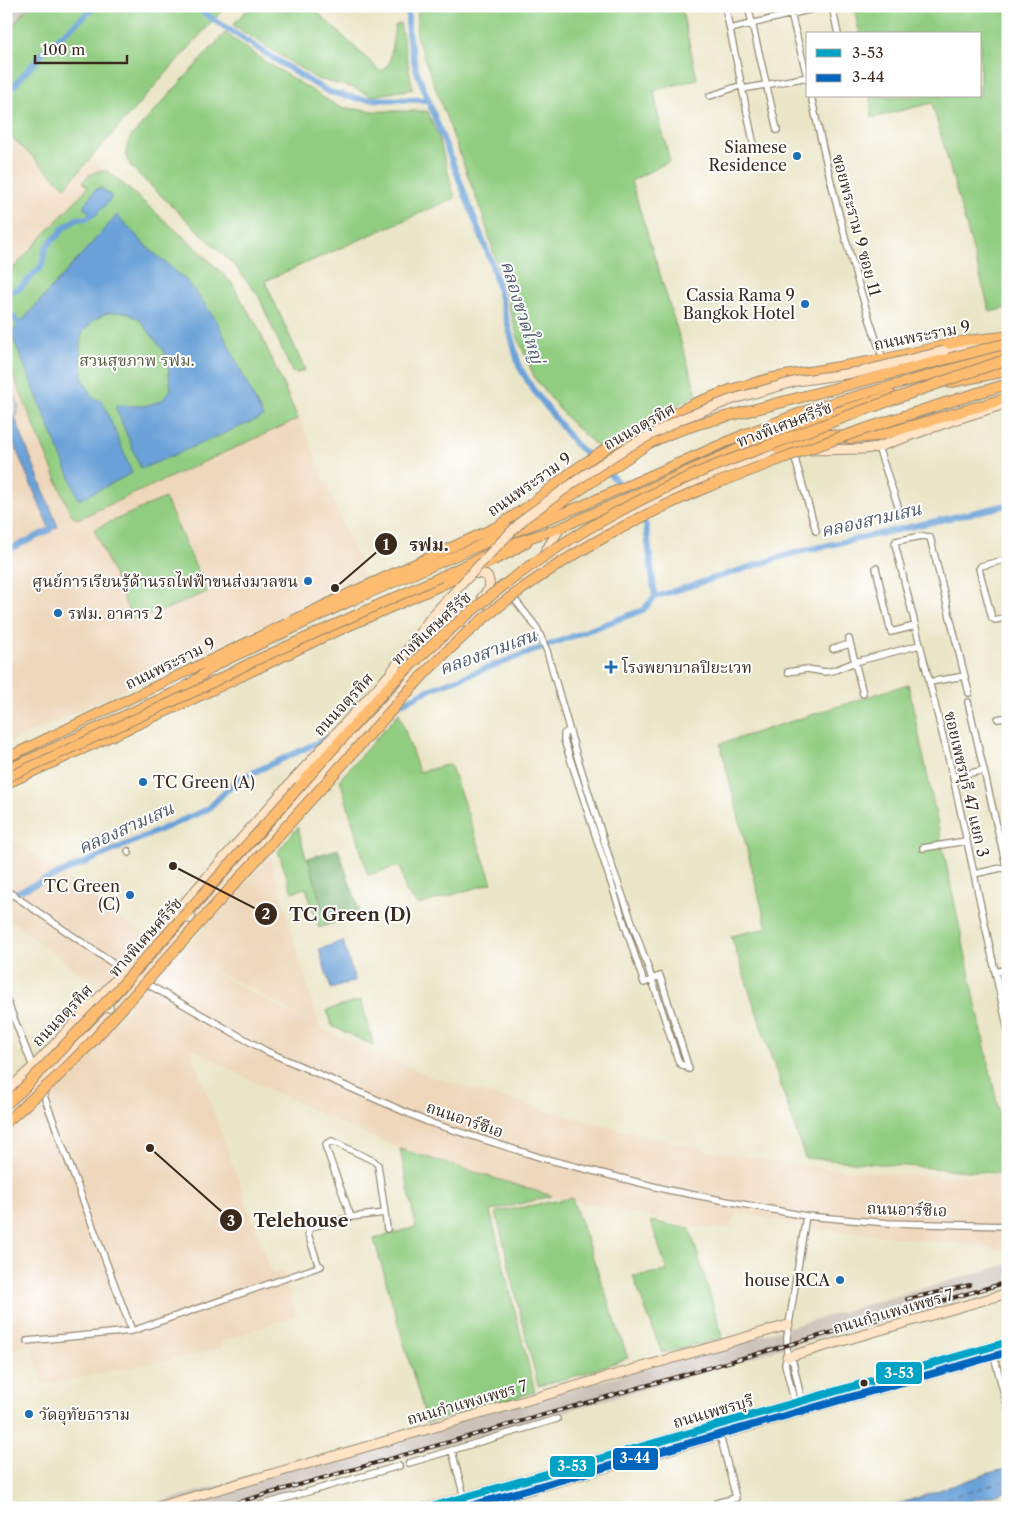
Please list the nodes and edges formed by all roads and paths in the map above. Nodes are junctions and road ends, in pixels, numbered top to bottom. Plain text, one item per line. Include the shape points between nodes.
1 (725, 6) edge
2 (748, 6) edge
3 (825, 6) edge
4 (832, 6) edge
5 (791, 14) junction
6 (753, 23) junction
7 (730, 29) junction
8 (838, 32) edge
9 (806, 70) edge
10 (806, 78) edge
11 (766, 85) junction
12 (742, 87) junction
13 (710, 96) dead end
14 (811, 98) edge
15 (777, 130) dead end
16 (753, 141) dead end
17 (1008, 336) edge
18 (1008, 343) edge
19 (1008, 353) edge
20 (882, 359) junction
21 (1008, 359) edge
22 (1008, 371) edge
23 (934, 374) junction
24 (1008, 384) edge
25 (940, 385) junction
26 (882, 389) junction
27 (1008, 398) edge
28 (1008, 403) edge
29 (789, 429) junction
30 (824, 434) junction
31 (878, 447) junction
32 (779, 450) junction
33 (793, 450) junction
34 (557, 504) junction
35 (898, 506) dead end
36 (496, 527) junction
37 (560, 528) junction
38 (816, 531) dead end
39 (537, 535) junction
40 (480, 545) junction
41 (1008, 559) edge
42 (876, 568) dead end
43 (464, 574) junction
44 (390, 575) junction
45 (531, 576) junction
46 (489, 590) junction
47 (509, 592) junction
48 (356, 599) junction
49 (330, 611) junction
50 (1008, 617) edge
51 (316, 618) junction
52 (915, 626) junction
53 (338, 631) junction
54 (324, 637) junction
55 (920, 645) junction
56 (833, 649) dead end
57 (855, 662) junction
58 (216, 665) junction
59 (788, 672) dead end
60 (390, 674) junction
61 (965, 676) junction
62 (929, 682) junction
63 (969, 693) dead end
64 (863, 694) dead end
65 (968, 702) dead end
66 (1008, 716) edge
67 (88, 719) junction
68 (998, 719) dead end
69 (569, 730) junction
70 (6, 758) edge
71 (6, 770) edge
72 (984, 770) junction
73 (584, 777) junction
74 (953, 777) junction
75 (6, 778) edge
76 (576, 780) junction
77 (6, 784) edge
78 (966, 841) junction
79 (922, 848) dead end
80 (611, 863) junction
81 (604, 866) junction
82 (1007, 871) edge
83 (974, 874) junction
84 (6, 890) edge
85 (628, 910) junction
86 (620, 913) junction
87 (646, 959) junction
88 (637, 962) junction
89 (1008, 970) edge
90 (124, 971) junction
91 (995, 972) junction
92 (652, 979) junction
93 (140, 981) junction
94 (6, 998) edge
95 (1008, 1031) edge
96 (33, 1067) junction
97 (40, 1084) junction
98 (6, 1092) edge
99 (6, 1104) edge
100 (6, 1116) edge
101 (6, 1122) edge
102 (385, 1213) junction
103 (806, 1216) junction
104 (351, 1217) junction
105 (1008, 1226) edge
106 (387, 1229) dead end
107 (1008, 1293) edge
108 (788, 1325) junction
109 (132, 1331) junction
110 (28, 1341) dead end
111 (1008, 1342) edge
112 (1008, 1352) edge
113 (994, 1356) junction
114 (787, 1357) junction
115 (798, 1403) junction
116 (1008, 1409) edge
117 (557, 1419) dead end
118 (720, 1435) junction
119 (452, 1451) junction
120 (409, 1464) dead end
121 (400, 1466) dead end
122 (468, 1496) junction
123 (716, 1503) dead end
124 (470, 1507) edge
125 (154, 1508) edge
126 (251, 1508) edge
127 (426, 1508) edge

1 - 7 street
2 - 6 street
3 - 5 street
4 - 8 street
5 - 6 street
5 - 9 street
6 - 7 street
6 - 11 street
7 - 12 street
10 - 11 street
11 - 12 street
11 - 15 street
12 - 13 street
12 - 16 street
14 - 20 street, ซอยพระราม 9 ซอย 11 via 833,194
17 - 20 main road, ถนนพระราม 9 via 949,344
17 - 60 main road, ถนนจตุรทิศ, bridge via 858,372 797,381 733,399 681,419 626,448 526,517 432,616
18 - 34 highway, bridge via 671,433 649,443
19 - 23 main road, ถนนพระราม 9
20 - 26 main road
20 - 36 main road, ถนนพระราม 9 via 793,373 732,389 695,403 614,443
21 - 99 highway, ทางพิเศษศรีรัช, bridge via 699,473 604,520 503,586 427,649 388,687 114,994
22 - 25 main road
23 - 25 main road via 944,377
23 - 26 main road, ถนนพระราม 9
24 - 101 highway, ทางพิเศษศรีรัช, bridge via 833,439 706,487 592,544 498,607 425,673 89,1045
25 - 29 main road via 846,409
26 - 40 main road, ถนนพระราม 9 via 813,408 740,436 582,506
27 - 30 highway via 877,436 850,438
28 - 31 main road
29 - 30 highway
29 - 37 main road
30 - 32 highway
31 - 33 main road
31 - 35 street
32 - 33 main road
32 - 45 main road, ถนนจตุรทิศ via 689,487 566,553
33 - 38 street
34 - 36 main road
34 - 40 highway
36 - 44 main road, ถนนพระราม 9
37 - 39 main road
37 - 45 main road
39 - 43 main road via 509,554
39 - 75 main road, bridge via 504,546
40 - 48 main road, ถนนพระราม 9
41 - 50 street via 980,569 992,618
42 - 52 street via 891,632
43 - 46 main road via 481,573 488,577 491,582
43 - 53 main road
44 - 48 main road
44 - 67 main road, ถนนพระราม 9
45 - 47 main road, ถนนจตุรทิศ
46 - 47 main road via 498,587
46 - 60 main road, bridge
47 - 69 street via 542,639
47 - 93 main road, ถนนจตุรทิศ via 425,665
48 - 49 main road, ถนนพระราม 9
49 - 51 main road, ถนนพระราม 9
49 - 53 main road via 329,625
51 - 54 main road via 327,626
51 - 58 main road, ถนนพระราม 9
52 - 55 street, ซอยเพชรบุรี 47 แยก 3
52 - 61 street, ซอยเพชรบุรี 47 แยก 3 via 895,544 896,541 922,536 930,538
53 - 54 main road
54 - 77 main road
55 - 57 street
55 - 62 street, ซอยเพชรบุรี 47 แยก 3
56 - 57 street via 849,641
57 - 59 street via 825,672 807,668
57 - 64 street
58 - 67 main road
58 - 71 main road, ถนนพระราม 9 via 173,693
60 - 90 main road, ถนนจตุรทิศ, bridge
61 - 62 street
61 - 63 street
62 - 74 street, ซอยเพชรบุรี 47 แยก 3
65 - 72 street
66 - 68 street
67 - 70 main road, ถนนพระราม 9
69 - 73 street
69 - 76 street via 564,734 564,740
72 - 74 street
72 - 82 street
73 - 76 street
73 - 80 street
74 - 78 street, ซอยเพชรบุรี 47 แยก 3
76 - 81 street
78 - 79 street
78 - 83 street, ซอยเพชรบุรี 47 แยก 3
80 - 81 street
80 - 85 street
81 - 86 street
82 - 83 street
83 - 91 street, ซอยเพชรบุรี 47 แยก 3
84 - 90 street, ถนนอาร์ซีเอ
85 - 86 street
85 - 87 street
86 - 88 street
87 - 88 street
87 - 92 street
88 - 92 street via 644,983
89 - 91 street
90 - 93 street, ถนนอาร์ซีเอ
90 - 96 main road, ถนนจตุรทิศ
91 - 95 street, ซอยเพชรบุรี 47 แยก 3
92 - 92 street via 660,976 689,1069 679,1063
93 - 97 main road, ถนนจตุรทิศ
93 - 103 street, ถนนอาร์ซีเอ via 266,1051 428,1122 542,1158 668,1190
94 - 96 street
96 - 98 main road, ถนนจตุรทิศ
97 - 100 main road, ถนนจตุรทิศ
97 - 109 street
102 - 104 street
102 - 104 street via 378,1165 332,1141 326,1144 326,1148
102 - 106 street
103 - 105 street, ถนนอาร์ซีเอ via 888,1223
103 - 108 street
104 - 109 street via 309,1230 320,1267
107 - 114 main road, ถนนกำแพงเพชร 7
108 - 114 street
108 - 125 main road, ถนนกำแพงเพชร 7
109 - 110 street
111 - 115 main road, ถนนเพชรบุรี
112 - 113 main road, ถนนเพชรบุรี
113 - 116 street
113 - 118 main road, ถนนเพชรบุรี
114 - 115 street via 785,1364
115 - 122 main road, ถนนเพชรบุรี
117 - 119 street
118 - 123 street via 736,1498
118 - 124 main road, ถนนเพชรบุรี
119 - 120 street
119 - 122 street
121 - 126 street
122 - 124 main road
122 - 127 main road, ถนนเพชรบุรี

